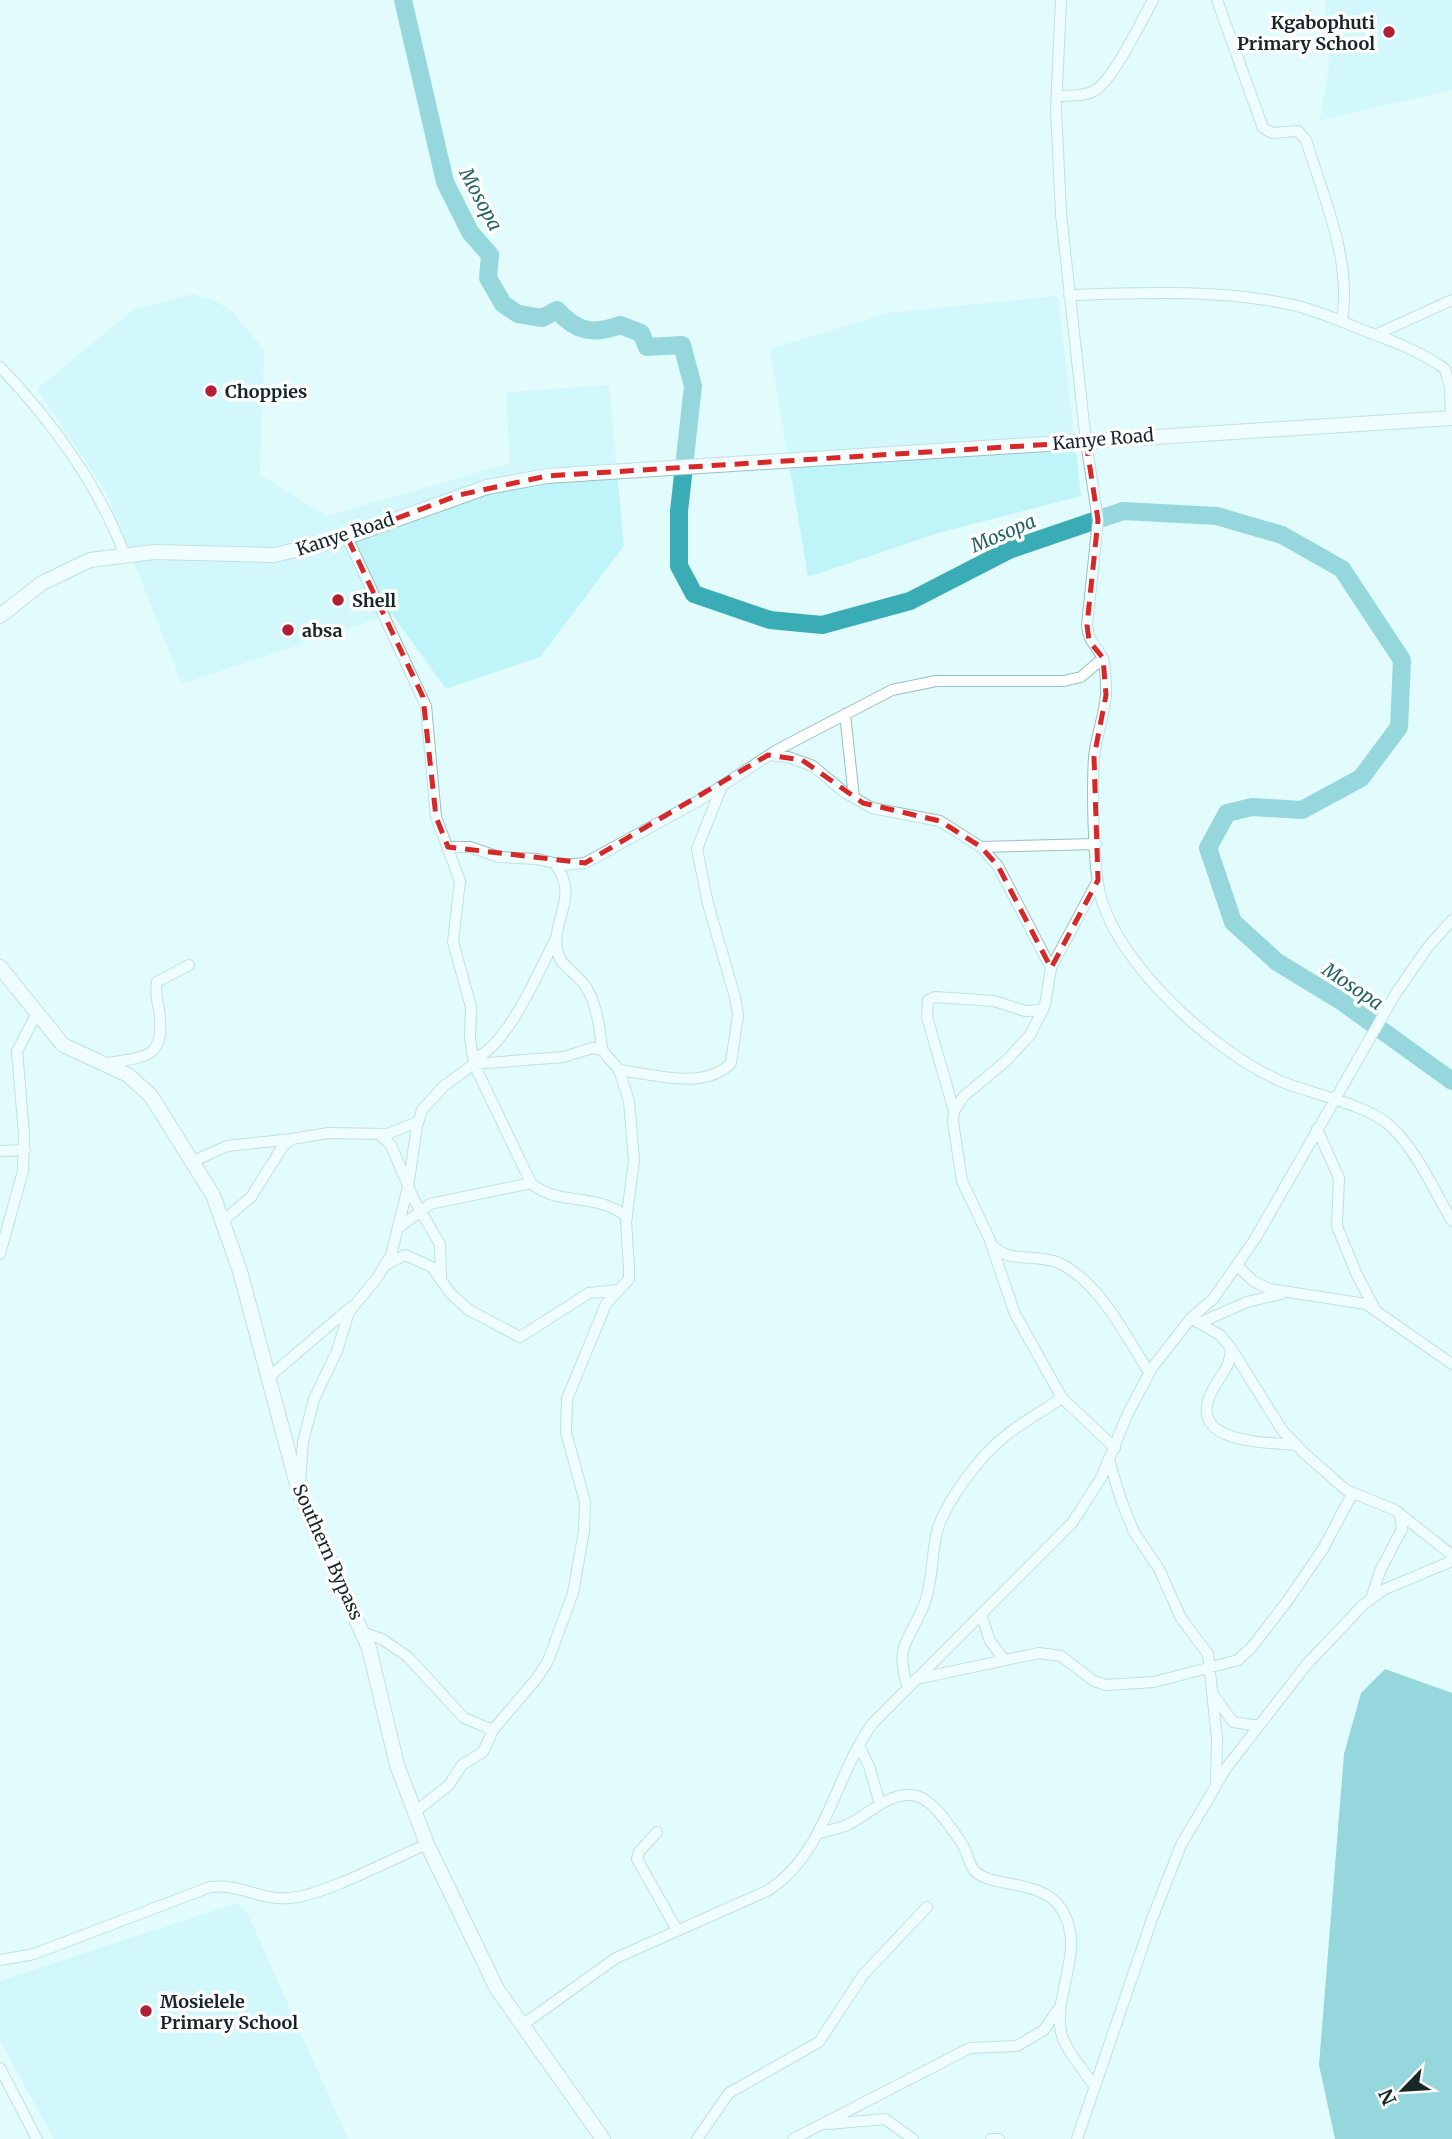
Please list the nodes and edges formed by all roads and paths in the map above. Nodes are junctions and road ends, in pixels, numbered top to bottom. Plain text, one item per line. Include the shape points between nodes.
1 (1153, 0) edge
2 (1217, 0) edge
3 (1062, 3) edge
4 (1057, 96) junction
5 (1069, 295) junction
6 (1452, 300) edge
7 (1342, 321) junction
8 (1376, 335) junction
9 (0, 367) edge
10 (1452, 418) edge
11 (1086, 442) junction
12 (347, 537) junction
13 (125, 556) junction
14 (0, 616) edge
15 (1103, 658) junction
16 (845, 714) junction
17 (769, 755) junction
18 (722, 786) junction
19 (854, 798) junction
20 (1096, 844) junction
21 (448, 847) junction
22 (981, 847) junction
23 (555, 864) junction
24 (1098, 880) junction
25 (1452, 920) edge
26 (558, 934) junction
27 (189, 965) dead end
28 (0, 967) edge
29 (1051, 968) junction
30 (1043, 1010) junction
31 (36, 1015) junction
32 (602, 1050) junction
33 (474, 1062) junction
34 (103, 1064) junction
35 (619, 1070) junction
36 (1333, 1101) junction
37 (954, 1111) junction
38 (418, 1122) junction
39 (1317, 1129) junction
40 (380, 1135) junction
41 (292, 1139) junction
42 (25, 1150) junction
43 (0, 1151) edge
44 (194, 1161) junction
45 (530, 1183) junction
46 (408, 1187) junction
47 (420, 1211) junction
48 (627, 1217) junction
49 (224, 1220) junction
50 (1452, 1221) edge
51 (398, 1228) junction
52 (991, 1244) junction
53 (0, 1254) edge
54 (387, 1264) junction
55 (1237, 1265) junction
56 (441, 1280) junction
57 (619, 1290) junction
58 (1287, 1293) junction
59 (353, 1306) junction
60 (1375, 1309) junction
61 (1195, 1321) junction
62 (1231, 1348) junction
63 (1452, 1364) edge
64 (1149, 1372) junction
65 (269, 1377) junction
66 (1062, 1398) junction
67 (1296, 1444) junction
68 (1115, 1448) junction
69 (1110, 1460) junction
70 (299, 1492) junction
71 (1352, 1494) junction
72 (1400, 1516) junction
73 (1452, 1558) edge
74 (1371, 1599) junction
75 (981, 1614) junction
76 (363, 1633) junction
77 (1003, 1658) junction
78 (1211, 1668) junction
79 (912, 1683) junction
80 (1213, 1695) junction
81 (1259, 1726) junction
82 (493, 1730) junction
83 (859, 1746) junction
84 (1216, 1784) junction
85 (880, 1804) junction
86 (415, 1812) junction
87 (657, 1832) dead end
88 (819, 1833) junction
89 (427, 1844) junction
90 (927, 1907) dead end
91 (677, 1930) junction
92 (0, 1960) edge
93 (1061, 2005) junction
94 (521, 2026) junction
95 (0, 2068) edge
96 (1094, 2086) junction
97 (819, 2125) junction
98 (37, 2139) edge
99 (603, 2139) edge
100 (697, 2139) edge
101 (793, 2139) edge
102 (913, 2139) edge
103 (991, 2139) edge
104 (999, 2139) edge
105 (1077, 2139) edge

1 - 4 street via 1099,88
2 - 7 street via 1263,128 1272,133 1298,131 1306,140 1340,250 1345,292
3 - 4 street
4 - 5 street
5 - 7 street via 1161,293 1241,298 1289,304
5 - 11 street
6 - 8 street
7 - 8 street
8 - 10 street via 1445,369
9 - 13 street via 100,499
10 - 11 main road, Kanye Road
11 - 12 main road, Kanye Road via 547,477 487,487
11 - 15 street via 1098,520 1087,625 1089,641
12 - 13 main road, Kanye Road via 274,555 154,552
12 - 21 street via 423,697 436,817
13 - 14 main road, Kanye Road via 90,560 66,570
15 - 16 street via 1076,679 936,681 892,691
15 - 20 street via 1106,695 1094,757
16 - 17 street
16 - 19 street
17 - 18 street
17 - 19 street via 813,766
18 - 23 street via 639,830 598,858
18 - 35 street via 697,849 736,1006 732,1063 718,1073 693,1079
19 - 22 street via 873,808 940,821
20 - 22 street
20 - 24 street
21 - 23 street
21 - 33 street via 460,881 453,942 471,1007
22 - 29 street via 998,866
23 - 26 street via 567,892
24 - 29 street
24 - 36 street via 1105,910 1119,937 1190,1023 1246,1064
25 - 36 street via 1396,993
26 - 32 street via 559,957 586,987 593,1005
26 - 33 street via 492,1048
27 - 34 street via 157,982 161,1042 156,1049 138,1058
28 - 31 main road, Southern Bypass
29 - 30 street
30 - 37 street via 1030,1035 964,1096
30 - 37 street via 1025,1011 994,1001 928,1000 927,1017
31 - 34 main road, Southern Bypass via 63,1045
31 - 42 street via 17,1051
32 - 33 street via 592,1048 542,1060
32 - 35 street
33 - 38 street via 430,1100
33 - 45 street
34 - 44 main road, Southern Bypass via 128,1075 151,1096
35 - 48 street via 629,1101 634,1160
36 - 39 street
36 - 50 street via 1368,1112 1396,1132
37 - 52 street via 962,1181
38 - 40 street
38 - 46 street
39 - 55 street
39 - 60 street via 1339,1178 1337,1226
40 - 41 street via 328,1133
40 - 46 street via 391,1145
41 - 44 street via 227,1146
41 - 49 street via 251,1197
42 - 43 street
42 - 53 street via 20,1190
44 - 49 main road, Southern Bypass
45 - 47 street via 434,1203
45 - 48 street via 561,1197 603,1202
46 - 47 street
46 - 51 street
47 - 51 street
47 - 56 street via 440,1244
48 - 57 street via 629,1279
49 - 65 main road, Southern Bypass
51 - 54 street
52 - 64 street via 1007,1256 1047,1259 1069,1270 1094,1293
52 - 66 street via 1015,1314
54 - 56 street via 411,1256 426,1262
54 - 59 street
55 - 58 street via 1253,1281
55 - 61 street
56 - 57 street via 469,1310 520,1337 589,1293
57 - 82 street via 606,1304 567,1399 566,1432 585,1502 573,1593 548,1661
58 - 60 street
58 - 61 street
59 - 65 street
59 - 70 street via 308,1417
60 - 63 street
61 - 62 street via 1220,1335
61 - 64 street
62 - 67 street via 1282,1430
62 - 67 street via 1228,1367 1207,1403 1212,1424 1240,1440
64 - 68 street
65 - 70 main road, Southern Bypass
66 - 68 street
66 - 79 street via 997,1443 947,1507 937,1531 925,1604 902,1649 902,1670
67 - 71 street
68 - 69 street
69 - 75 street via 1072,1522
69 - 78 street via 1134,1532 1159,1569 1181,1618 1208,1654
70 - 76 main road, Southern Bypass
71 - 72 street
71 - 78 street via 1323,1549 1252,1647 1238,1660
72 - 73 street
72 - 74 street via 1402,1529
73 - 74 street
74 - 81 street via 1343,1623
75 - 77 street via 990,1641
75 - 79 street
76 - 82 street via 382,1639 408,1657 464,1718
76 - 86 main road, Southern Bypass via 391,1746
77 - 78 street via 1039,1653 1061,1656 1106,1685 1136,1685
77 - 79 street
78 - 80 street
79 - 83 street via 873,1723
80 - 81 street via 1233,1722
80 - 84 street
81 - 84 street
82 - 86 street via 483,1752
83 - 85 street
83 - 88 street
84 - 96 street via 1181,1845
85 - 88 street via 845,1825
85 - 93 street via 918,1796 962,1844 973,1870 1050,1896 1059,1905 1066,1917 1070,1945 1070,1974
86 - 89 main road, Southern Bypass
87 - 91 street via 638,1859
88 - 91 street via 782,1882
89 - 92 street via 306,1895 279,1899 236,1886 210,1888 34,1954
89 - 94 main road, Southern Bypass via 488,1973
90 - 100 street via 863,1975 819,2042 729,2092
91 - 94 street via 617,1958
93 - 96 street via 1061,2034
93 - 97 street via 1044,2030 1017,2046 970,2048
94 - 99 main road, Southern Bypass
95 - 98 street
96 - 105 street
97 - 101 street
97 - 102 street via 885,2119
103 - 104 street

